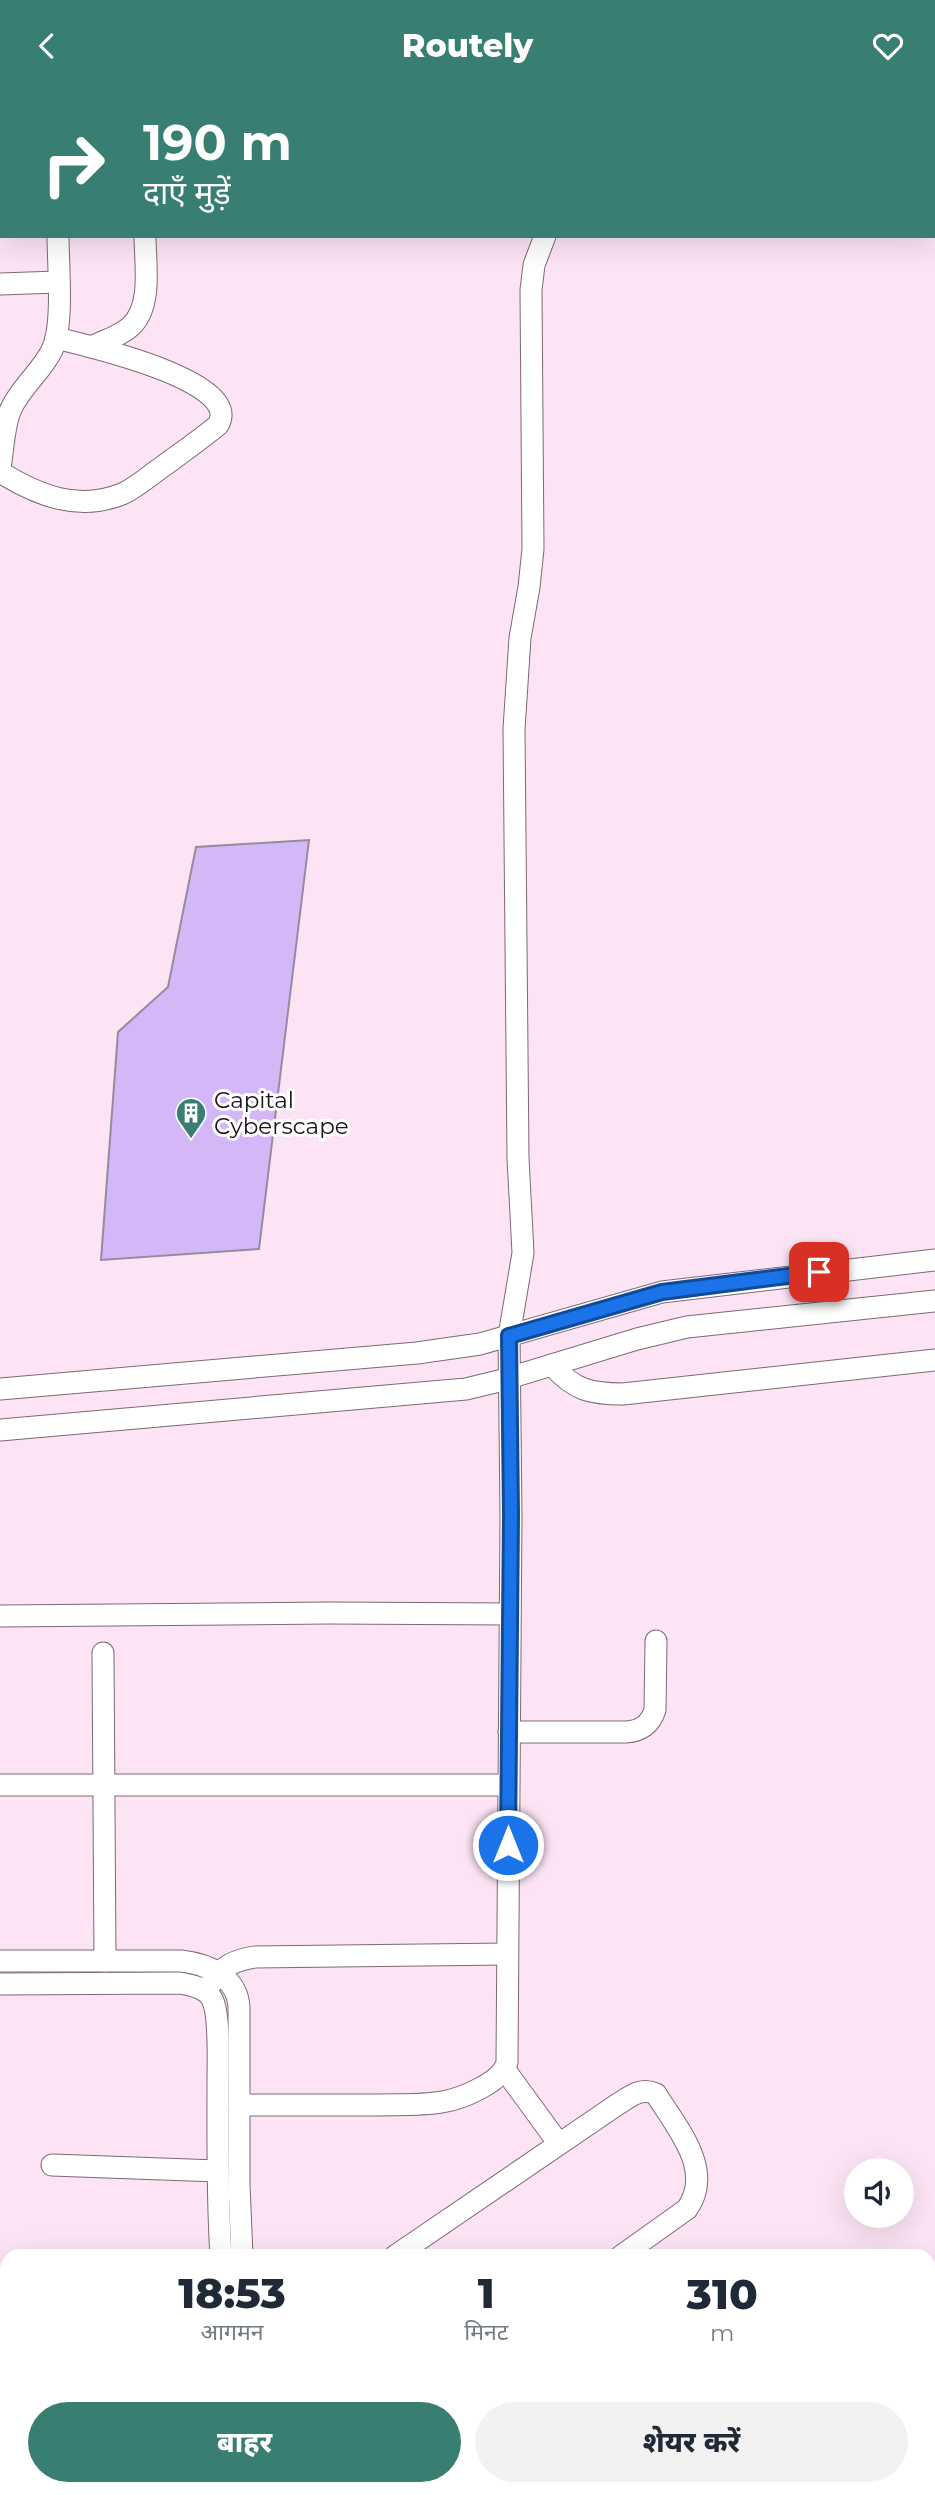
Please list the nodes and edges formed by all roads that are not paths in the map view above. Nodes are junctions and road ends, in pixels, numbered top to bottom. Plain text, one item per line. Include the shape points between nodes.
1 (58, 238) edge
2 (145, 238) edge
3 (544, 238) edge
4 (58, 282) junction
5 (0, 284) edge
6 (56, 338) junction
7 (91, 347) junction
8 (0, 470) edge
9 (935, 1260) edge
10 (935, 1301) edge
11 (509, 1336) junction
12 (935, 1360) edge
13 (552, 1365) junction
14 (508, 1379) junction
15 (0, 1389) edge
16 (0, 1430) edge
17 (509, 1614) junction
18 (0, 1616) edge
19 (656, 1641) dead end
20 (103, 1653) dead end
21 (509, 1732) junction
22 (0, 1785) edge
23 (103, 1785) junction
24 (508, 1785) junction
25 (508, 1954) junction
26 (0, 1961) edge
27 (105, 1961) junction
28 (218, 1972) junction
29 (0, 1983) edge
30 (207, 1992) junction
31 (505, 2070) junction
32 (239, 2105) junction
33 (559, 2144) junction
34 (52, 2165) dead end
35 (218, 2171) junction
36 (221, 2249) edge
37 (242, 2249) edge
38 (405, 2249) edge
39 (631, 2249) edge

1 - 4 street
2 - 7 street via 145,293 138,318 131,327
3 - 11 street via 531,290 533,549 514,717 523,1254
4 - 5 street
4 - 6 street
6 - 7 street
6 - 8 street via 11,409
7 - 8 street via 165,369 216,400 223,417 140,483 105,500 54,498 34,492
9 - 11 street via 662,1292
10 - 13 street via 696,1325
11 - 14 street
11 - 15 street via 417,1353
12 - 13 street via 623,1394 589,1392 574,1386
13 - 14 street
14 - 16 street via 454,1390
14 - 17 street
17 - 18 street
17 - 21 street
19 - 21 street via 655,1710 643,1728
20 - 23 street
21 - 24 street
22 - 23 street
23 - 24 street
23 - 27 street
24 - 25 street
25 - 28 street via 255,1957
25 - 31 street
26 - 27 street
27 - 28 street via 181,1961
28 - 30 street
28 - 32 street via 239,2000
29 - 30 street via 180,1983
30 - 35 street via 215,2008 218,2052
31 - 32 street via 459,2098 431,2104
31 - 33 street
32 - 37 street
33 - 38 street
33 - 39 street via 637,2092 656,2094 692,2154 693,2200 674,2220
34 - 35 street
35 - 36 street

